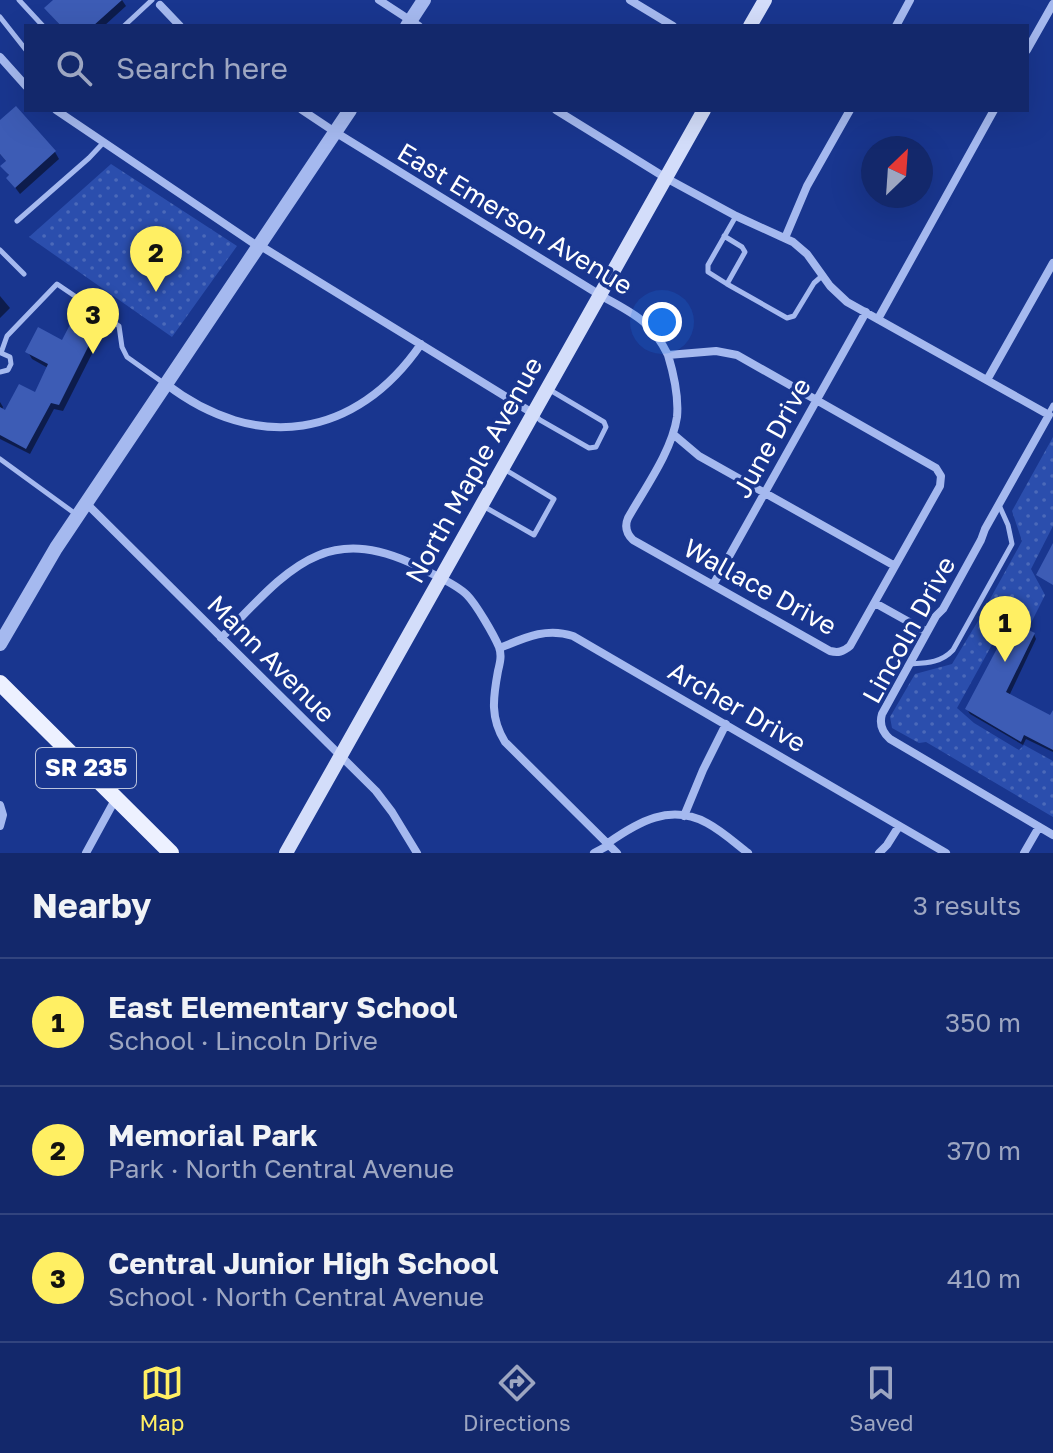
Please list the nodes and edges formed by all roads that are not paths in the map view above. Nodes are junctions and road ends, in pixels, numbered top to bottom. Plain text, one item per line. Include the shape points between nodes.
1 (19, 0) edge
2 (379, 0) edge
3 (424, 0) edge
4 (630, 0) edge
5 (765, 0) edge
6 (910, 0) edge
7 (156, 2) edge
8 (1053, 4) edge
9 (0, 17) edge
10 (41, 24) edge
11 (127, 24) edge
12 (178, 24) edge
13 (412, 24) edge
14 (670, 24) edge
15 (751, 24) edge
16 (897, 24) edge
17 (1029, 46) edge
18 (24, 47) edge
19 (0, 57) edge
20 (24, 84) edge
21 (59, 112) edge
22 (305, 112) edge
23 (349, 112) edge
24 (559, 112) edge
25 (703, 112) edge
26 (849, 112) edge
27 (993, 112) edge
28 (335, 132) junction
29 (104, 142) junction
30 (666, 178) junction
31 (736, 216) junction
32 (17, 221) dead end
33 (724, 236) junction
34 (785, 238) junction
35 (259, 245) junction
36 (0, 250) edge
37 (1053, 263) edge
38 (24, 274) dead end
39 (823, 275) junction
40 (727, 284) junction
41 (600, 295) junction
42 (866, 312) junction
43 (878, 319) junction
44 (421, 344) junction
45 (0, 353) edge
46 (668, 355) junction
47 (0, 372) edge
48 (987, 380) junction
49 (166, 384) junction
50 (548, 388) junction
51 (816, 400) junction
52 (1053, 405) edge
53 (534, 414) junction
54 (1050, 416) edge
55 (673, 434) junction
56 (0, 459) edge
57 (503, 469) junction
58 (764, 492) junction
59 (999, 504) junction
60 (482, 506) junction
61 (82, 509) junction
62 (895, 566) junction
63 (441, 578) junction
64 (713, 585) junction
65 (875, 603) junction
66 (927, 632) junction
67 (221, 638) junction
68 (0, 644) edge
69 (500, 648) junction
70 (909, 664) junction
71 (0, 683) edge
72 (726, 724) junction
73 (341, 756) junction
74 (116, 798) junction
75 (0, 805) edge
76 (684, 816) junction
77 (0, 826) edge
78 (899, 826) junction
79 (1039, 827) junction
80 (1053, 835) edge
81 (609, 844) junction
82 (86, 853) edge
83 (171, 853) edge
84 (286, 853) edge
85 (417, 853) edge
86 (594, 853) edge
87 (617, 853) edge
88 (748, 853) edge
89 (879, 853) edge
90 (946, 853) edge
91 (1024, 853) edge

1 - 10 lane
2 - 13 street
3 - 13 street
4 - 14 street
5 - 15 main road
6 - 16 street
7 - 11 lane
7 - 12 street
8 - 17 street
9 - 18 lane
19 - 20 street
21 - 29 street
22 - 28 street, East Emerson Avenue
23 - 28 street
24 - 30 street
25 - 30 main road, North Maple Avenue
26 - 34 street
27 - 43 street
28 - 35 street
28 - 41 street, East Emerson Avenue
29 - 32 lane
29 - 35 street
30 - 31 street
30 - 41 main road, North Maple Avenue
31 - 33 lane
31 - 34 street
33 - 40 lane via 708,272
33 - 40 lane via 745,252
34 - 39 street via 802,248
35 - 44 street
35 - 49 street
36 - 38 lane
37 - 48 street
39 - 40 lane via 794,316 787,318
39 - 42 street via 839,296
41 - 46 street, East Emerson Avenue via 653,329
41 - 50 main road, North Maple Avenue
42 - 43 street
42 - 51 street, June Drive
43 - 48 street
44 - 49 street via 397,376 368,400 336,417 303,425 232,421 197,406
44 - 53 street
45 - 47 lane via 10,357 11,364
45 - 49 lane via 7,336 57,284 119,326 127,357
46 - 51 street via 731,353
46 - 55 street, Wallace Drive via 677,399
48 - 54 street
49 - 61 street
50 - 53 main road, North Maple Avenue
50 - 53 lane via 604,422 596,447 589,448
51 - 58 street, June Drive
51 - 62 street, Wallace Drive via 939,471 941,481
52 - 54 lane
53 - 57 main road, North Maple Avenue
54 - 59 street, Lincoln Drive
55 - 58 street via 699,456
55 - 64 street, Wallace Drive via 626,529 633,540
56 - 61 lane
57 - 60 main road, North Maple Avenue
57 - 60 lane via 554,499 534,535
58 - 62 street
58 - 64 street, June Drive
59 - 66 street, Lincoln Drive
59 - 70 lane via 1012,544 953,650 946,658
60 - 63 main road, North Maple Avenue
61 - 67 street, Mann Avenue
61 - 68 street
62 - 65 street, Wallace Drive
63 - 67 street via 381,551 328,552 285,574
63 - 69 street via 469,597
63 - 73 main road, North Maple Avenue
64 - 65 street, Wallace Drive via 836,652 850,646
65 - 66 street
66 - 70 street, Lincoln Drive
67 - 73 street, Mann Avenue
69 - 72 street, Archer Drive via 540,632 568,634
69 - 81 street via 492,704 501,734
70 - 79 street, Lincoln Drive via 881,718 886,736
71 - 74 main road, SR 235
72 - 76 street
72 - 78 street, Archer Drive
73 - 84 main road, North Maple Avenue
73 - 85 street, Mann Avenue via 386,804
74 - 82 street
74 - 83 main road, SR 235
75 - 77 street
76 - 81 street via 647,819
76 - 88 street via 709,824
78 - 89 street
78 - 90 street, Archer Drive
79 - 80 street, Lincoln Drive
79 - 91 street
81 - 86 street
81 - 87 street

